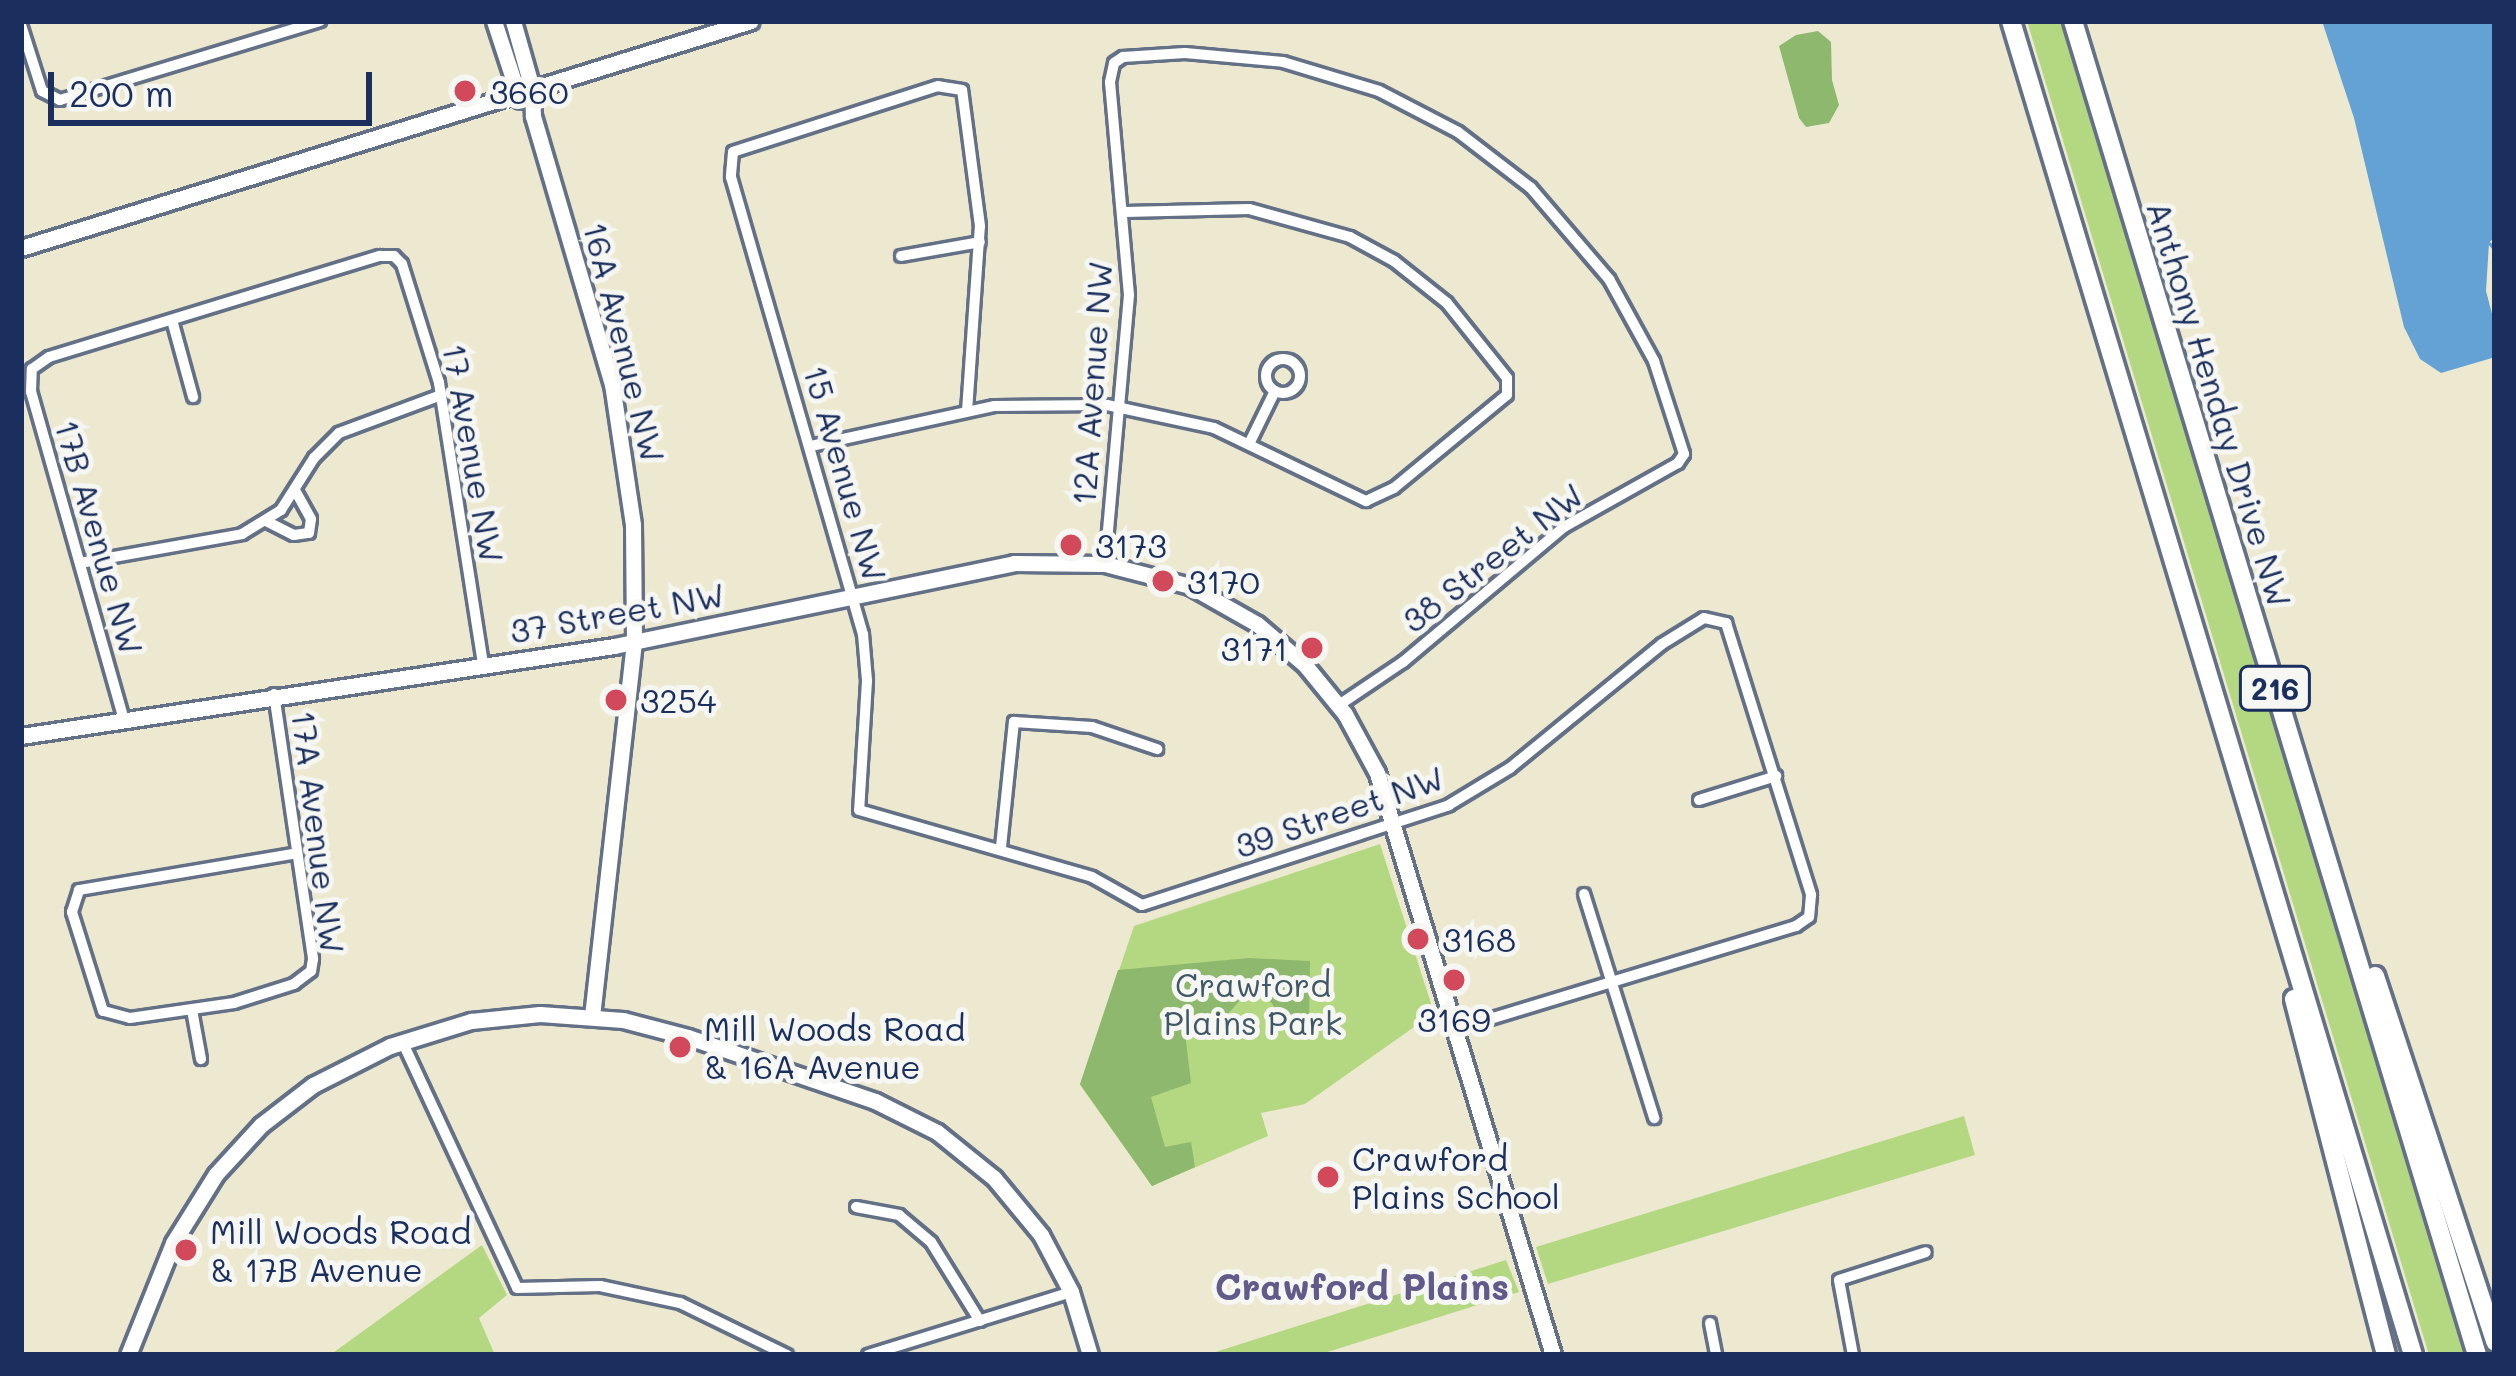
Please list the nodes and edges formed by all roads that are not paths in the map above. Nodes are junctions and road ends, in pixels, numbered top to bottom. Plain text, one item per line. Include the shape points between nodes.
1 (320, 21) edge
2 (494, 21) edge
3 (513, 21) edge
4 (751, 21) edge
5 (2011, 21) edge
6 (2073, 21) edge
7 (21, 25) edge
8 (532, 88) junction
9 (514, 94) junction
10 (533, 116) junction
11 (1125, 212) junction
12 (980, 242) junction
13 (21, 243) edge
14 (901, 256) dead end
15 (172, 320) junction
16 (1275, 391) dead end
17 (441, 395) junction
18 (193, 397) dead end
19 (1119, 407) junction
20 (968, 411) junction
21 (1250, 442) junction
22 (811, 446) junction
23 (1683, 458) joint
24 (295, 490) junction
25 (266, 521) junction
26 (80, 563) junction
27 (1105, 564) junction
28 (855, 597) junction
29 (634, 642) junction
30 (483, 665) junction
31 (274, 694) junction
32 (1339, 705) junction
33 (2221, 716) junction
34 (124, 720) junction
35 (21, 736) edge
36 (1157, 749) dead end
37 (1776, 776) junction
38 (1699, 800) dead end
39 (859, 810) joint
40 (1394, 826) junction
41 (1001, 847) junction
42 (297, 853) junction
43 (2326, 854) junction
44 (1583, 894) dead end
45 (1611, 983) junction
46 (191, 1010) junction
47 (592, 1016) junction
48 (1457, 1029) junction
49 (402, 1041) junction
50 (201, 1059) dead end
51 (1654, 1118) dead end
52 (856, 1207) dead end
53 (1926, 1252) dead end
54 (1071, 1292) junction
55 (980, 1321) junction
56 (1710, 1324) dead end
57 (2495, 1342) edge
58 (128, 1355) edge
59 (787, 1355) edge
60 (868, 1355) edge
61 (1090, 1355) edge
62 (1552, 1355) edge
63 (1716, 1355) edge
64 (1853, 1355) edge
65 (2386, 1355) edge
66 (2413, 1355) edge
67 (2477, 1355) edge

1 - 7 street via 50,98
2 - 9 street, 16A Avenue NW
3 - 8 street, 16A Avenue NW
4 - 8 street
5 - 33 highway, 216
6 - 43 highway, Anthony Henday Drive NW / 216
8 - 9 street
8 - 10 street, 16A Avenue NW
9 - 10 street, 16A Avenue NW
9 - 13 street
10 - 29 street, 16A Avenue NW via 621,426 633,525
11 - 19 street, 12A Avenue NW via 1129,295
11 - 21 street via 1249,208 1350,237 1447,303 1509,387 1501,403 1366,501
11 - 23 street, 12A Avenue NW via 1111,82 1123,57 1282,62 1379,92 1458,131 1531,188 1610,279 1662,379
12 - 14 street
12 - 20 street
12 - 22 street, 15 Avenue NW via 967,99 957,86 743,146 730,157
15 - 17 street, 17 Avenue NW via 394,256
15 - 18 street
15 - 26 street, 17B Avenue NW via 32,369 31,392
16 - 21 street
17 - 24 street via 339,434
17 - 30 street, 17 Avenue NW
19 - 20 street via 1035,403
19 - 21 street
19 - 27 street, 12A Avenue NW
20 - 22 street
22 - 28 street, 15 Avenue NW
23 - 32 street, 38 Street NW via 1564,527
24 - 25 street
24 - 25 street via 311,519 308,533
25 - 26 street via 232,537
26 - 34 street, 17B Avenue NW
27 - 28 street, 37 Street NW via 1014,563
27 - 32 street, 37 Street NW via 1216,599 1289,650
28 - 29 street, 37 Street NW
28 - 39 street, 15 Avenue NW via 867,667
29 - 30 street, 37 Street NW
29 - 47 street, 16A Avenue NW
30 - 31 street, 37 Street NW
31 - 34 street, 37 Street NW
31 - 42 street, 17A Avenue NW
32 - 40 street, 37 Street NW via 1377,773
33 - 65 highway
33 - 66 highway, 216
34 - 35 street, 37 Street NW
36 - 41 street via 1092,727 1015,722
37 - 38 street
37 - 40 street, 39 Street NW via 1733,634 1723,619 1704,618 1480,788
37 - 45 street via 1813,901 1809,917
39 - 41 street, 39 Street NW
40 - 41 street, 39 Street NW via 1142,905
40 - 48 street, 37 Street NW
42 - 46 street, 17A Avenue NW via 314,959 308,975 257,997
42 - 46 street via 91,884 74,895 107,1015
43 - 57 highway via 2350,899
43 - 67 highway, Anthony Henday Drive NW / 216
44 - 45 street
45 - 48 street
45 - 51 street
46 - 50 street
47 - 49 street via 494,1017
47 - 54 street via 688,1037 922,1123 1009,1194
48 - 62 street, 37 Street NW
49 - 58 street via 313,1085 216,1174 158,1274
49 - 59 street via 518,1288 600,1286 680,1303
52 - 55 street via 899,1215 931,1242
53 - 64 street via 1839,1280
54 - 55 street
54 - 61 street
55 - 60 street
56 - 63 street

